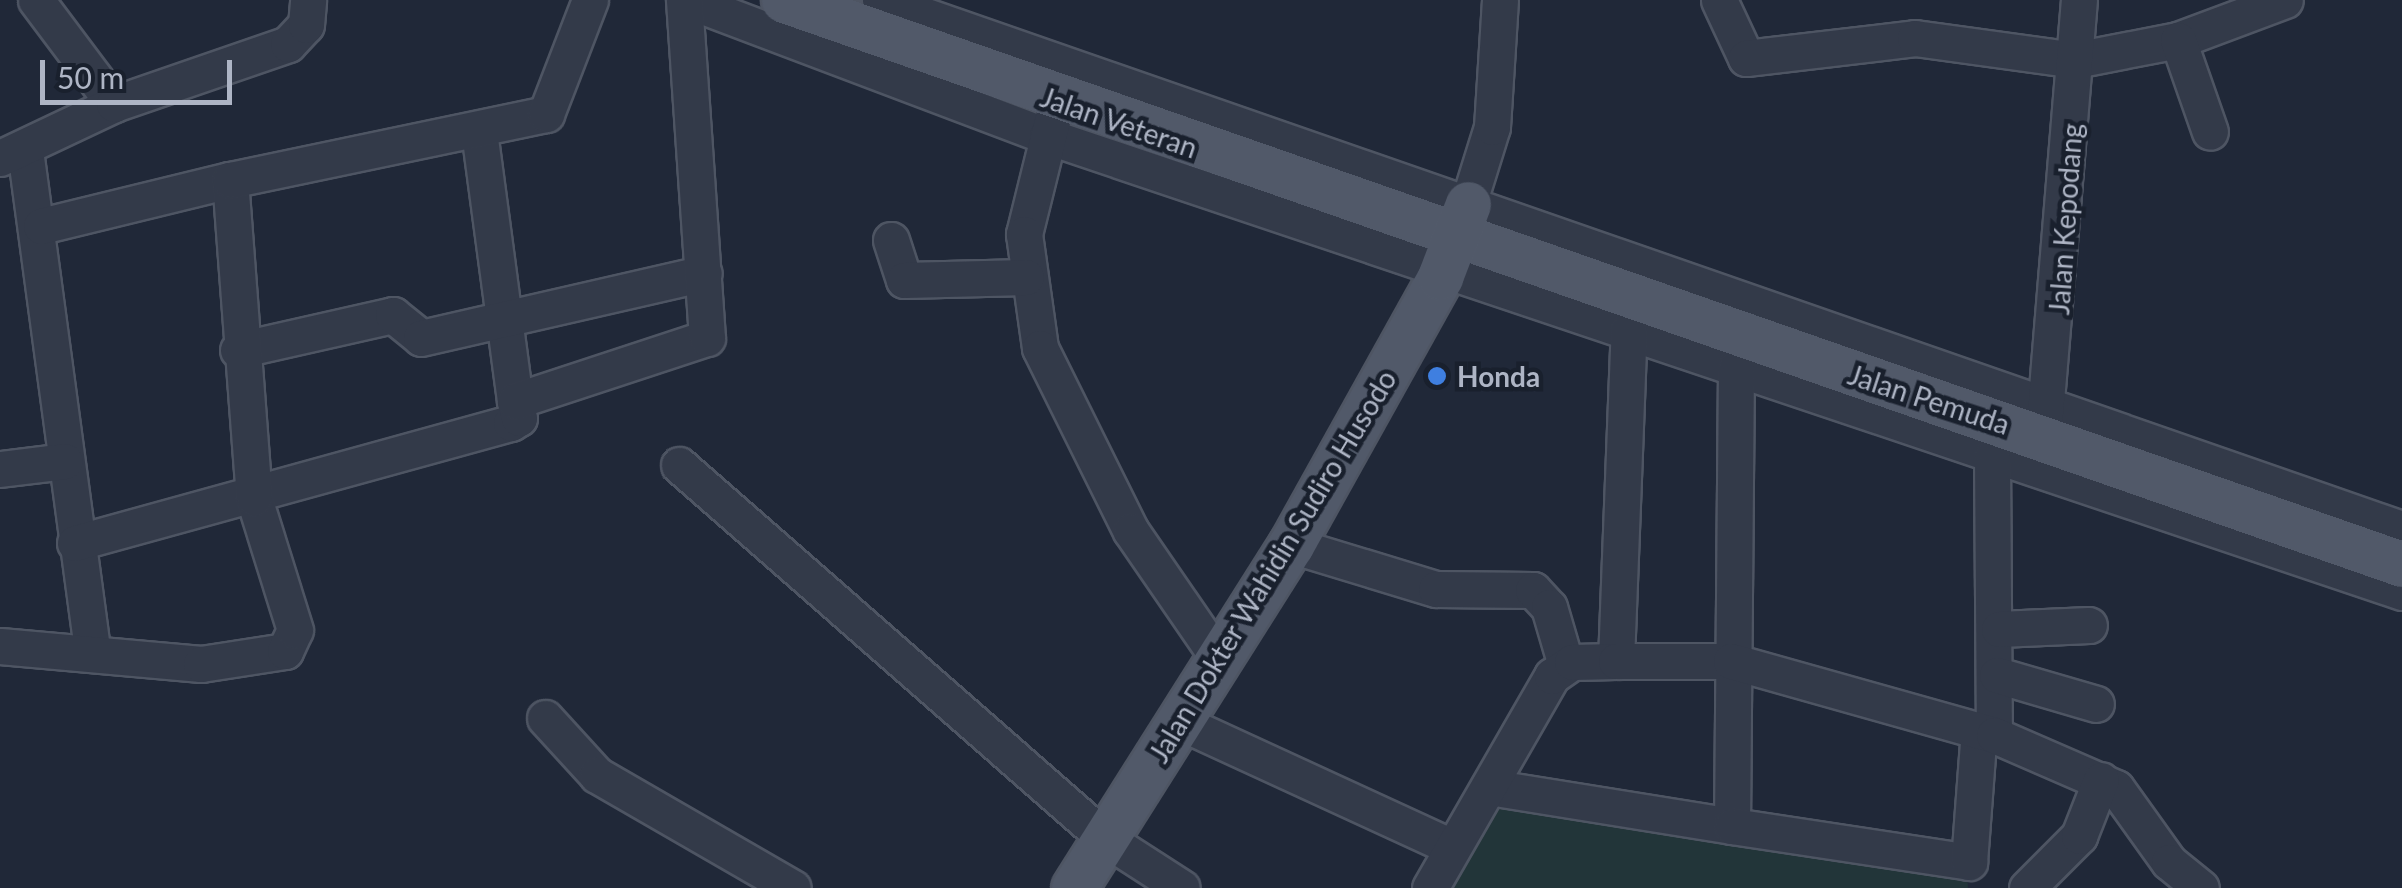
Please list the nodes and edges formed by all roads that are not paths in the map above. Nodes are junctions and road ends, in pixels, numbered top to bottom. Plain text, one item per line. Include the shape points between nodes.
1 (36, 0) edge
2 (308, 0) edge
3 (590, 0) edge
4 (686, 0) edge
5 (784, 0) edge
6 (1500, 0) edge
7 (1719, 0) edge
8 (2078, 0) edge
9 (2285, 0) edge
10 (952, 13) edge
11 (2193, 22) edge
12 (858, 35) edge
13 (2075, 60) junction
14 (114, 104) junction
15 (1052, 119) junction
16 (479, 131) junction
17 (2210, 132) dead end
18 (13, 154) edge
19 (230, 180) junction
20 (41, 226) junction
21 (1457, 235) junction
22 (891, 240) dead end
23 (704, 273) junction
24 (1026, 277) junction
25 (504, 322) junction
26 (1629, 330) junction
27 (238, 350) junction
28 (1736, 367) junction
29 (515, 401) junction
30 (2045, 421) junction
31 (1992, 457) junction
32 (66, 462) junction
33 (679, 465) dead end
34 (0, 469) edge
35 (254, 498) junction
36 (2402, 529) edge
37 (75, 543) junction
38 (1291, 545) junction
39 (2402, 564) edge
40 (2402, 592) edge
41 (2089, 625) dead end
42 (2000, 629) junction
43 (0, 646) edge
44 (92, 649) junction
45 (1219, 659) junction
46 (1616, 660) junction
47 (1730, 661) junction
48 (1566, 665) junction
49 (1997, 675) junction
50 (2096, 704) dead end
51 (545, 718) dead end
52 (1182, 723) junction
53 (1986, 732) junction
54 (2101, 780) junction
55 (1488, 787) junction
56 (1732, 826) junction
57 (1106, 839) junction
58 (1452, 847) junction
59 (793, 888) edge
60 (1074, 888) edge
61 (1182, 888) edge
62 (1430, 888) edge
63 (2027, 888) edge
64 (2201, 888) edge

1 - 14 street
2 - 14 street via 306,25 288,44
3 - 16 street via 546,114
4 - 12 street
4 - 23 street
5 - 12 main road, Jalan Veteran
6 - 21 street via 1492,127
7 - 13 street via 1746,58 1915,38
8 - 13 street, Jalan Kepodang
9 - 11 street
10 - 12 street
10 - 21 street
11 - 13 street
11 - 17 street
12 - 15 main road, Jalan Veteran
13 - 30 street, Jalan Kepodang
14 - 18 street
15 - 21 main road, Jalan Veteran
15 - 24 street via 1024,234
16 - 19 street
16 - 25 street
18 - 20 street
19 - 20 street
19 - 27 street
20 - 32 street
21 - 26 street
21 - 30 main road, Jalan Pemuda
21 - 38 main road, Jalan Dokter Wahidin Sudiro Husodo
22 - 24 street via 904,280
23 - 25 street
23 - 29 street via 709,325 699,344
24 - 45 street via 1049,374 1131,532
25 - 27 street via 421,338 393,315
25 - 29 street
26 - 28 street
26 - 46 street
27 - 35 street
28 - 31 street
28 - 47 street
29 - 35 street via 519,418 511,423
30 - 36 street
30 - 39 main road, Jalan Pemuda
31 - 40 street
31 - 42 street
32 - 34 street
32 - 37 street
33 - 57 street
35 - 37 street
35 - 44 street via 295,630 284,651 201,664
37 - 44 street
38 - 45 main road, Jalan Dokter Wahidin Sudiro Husodo
38 - 48 street via 1436,588 1533,590 1549,607
41 - 42 street
42 - 49 street
43 - 44 street
45 - 52 main road, Jalan Dokter Wahidin Sudiro Husodo
46 - 47 street
46 - 48 street
47 - 53 street
47 - 56 street
48 - 55 street
49 - 50 street
49 - 53 street
51 - 59 street via 598,774
52 - 57 main road, Jalan Dokter Wahidin Sudiro Husodo
52 - 58 street
53 - 54 street
53 - 56 street via 1969,862
54 - 63 street via 2078,836
54 - 64 street
55 - 56 street
55 - 58 street
57 - 60 main road, Jalan Dokter Wahidin Sudiro Husodo
57 - 61 street
58 - 62 street

